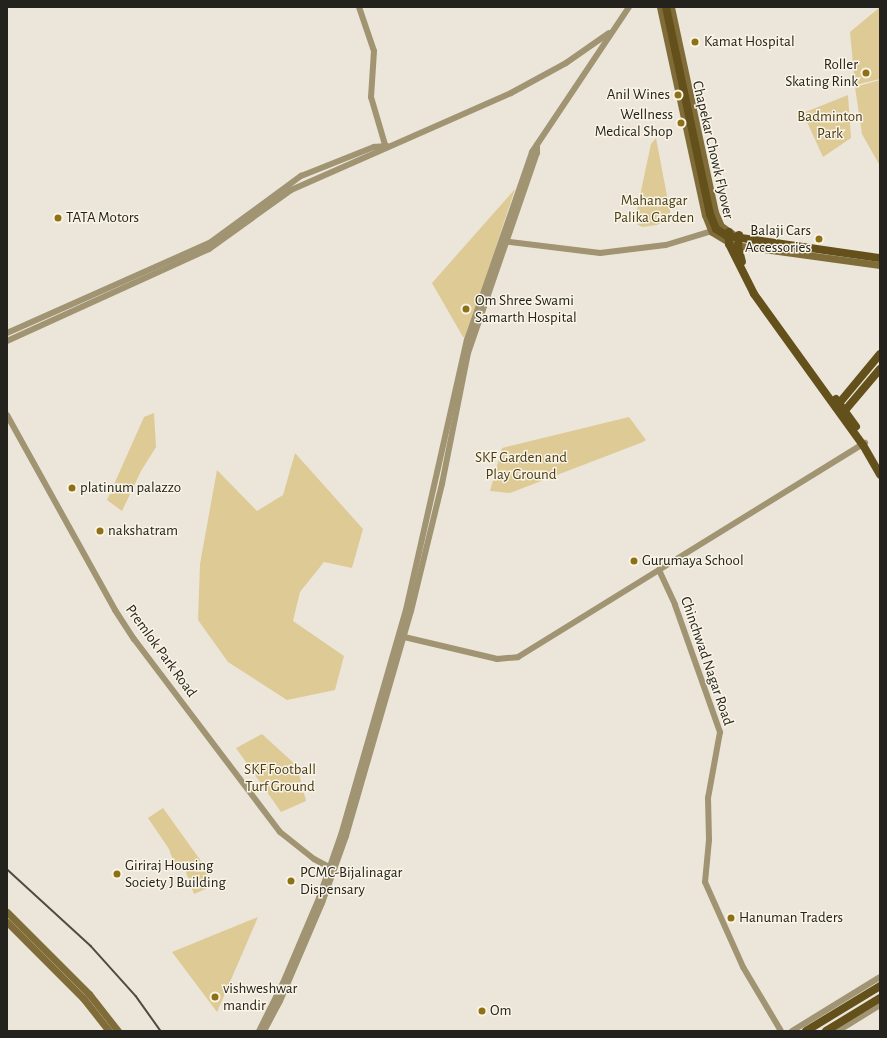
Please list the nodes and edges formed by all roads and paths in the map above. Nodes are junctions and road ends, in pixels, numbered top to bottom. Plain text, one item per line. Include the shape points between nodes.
1 (359, 7) edge
2 (629, 7) edge
3 (660, 7) edge
4 (666, 7) edge
5 (671, 7) edge
6 (610, 32) junction
7 (387, 147) junction
8 (721, 226) junction
9 (712, 232) junction
10 (729, 232) junction
11 (739, 235) junction
12 (504, 242) junction
13 (728, 244) junction
14 (739, 250) junction
15 (880, 254) edge
16 (880, 258) edge
17 (880, 265) edge
18 (7, 333) edge
19 (7, 341) edge
20 (880, 354) edge
21 (880, 369) edge
22 (837, 405) junction
23 (843, 413) junction
24 (7, 415) edge
25 (864, 444) junction
26 (877, 464) edge
27 (880, 475) edge
28 (660, 570) junction
29 (401, 637) junction
30 (332, 869) junction
31 (7, 912) edge
32 (7, 922) edge
33 (880, 977) edge
34 (880, 986) edge
35 (880, 998) edge
36 (880, 1005) edge
37 (109, 1031) edge
38 (118, 1031) edge
39 (259, 1031) edge
40 (264, 1031) edge
41 (781, 1031) edge
42 (792, 1031) edge
43 (806, 1031) edge
44 (826, 1031) edge
45 (838, 1031) edge

1 - 7 street via 374,51 371,97
2 - 6 street
3 - 9 main road via 705,215
4 - 16 main road, Chapekar Chowk Flyover, bridge via 710,214 716,229 727,236
5 - 8 main road via 715,212
6 - 7 street via 542,77
6 - 12 street via 591,67 537,145 537,153
7 - 18 street via 374,147 301,176 211,242
7 - 19 street via 291,190 209,249
8 - 9 street
8 - 10 main road
9 - 12 street via 666,245 600,253
9 - 13 main road
10 - 11 main road
10 - 13 main road
11 - 14 main road
11 - 15 main road
12 - 29 street via 468,353 442,484
13 - 14 main road
13 - 22 main road via 754,294
14 - 17 main road
14 - 22 main road via 764,303
20 - 22 main road
21 - 23 main road
22 - 23 main road
23 - 25 main road
24 - 30 street, Premlok Park Road via 102,588 134,639 280,832
25 - 26 main road
25 - 28 street
26 - 27 main road
28 - 29 street via 513,659 497,659
28 - 41 street, Chinchwad Nagar Road via 720,732 708,798 710,840 705,882 743,968
29 - 30 street
30 - 39 street via 284,983
30 - 40 street via 290,980
31 - 38 main road via 89,994
32 - 37 main road via 83,998
33 - 42 street
34 - 43 main road
35 - 44 main road
36 - 45 street

